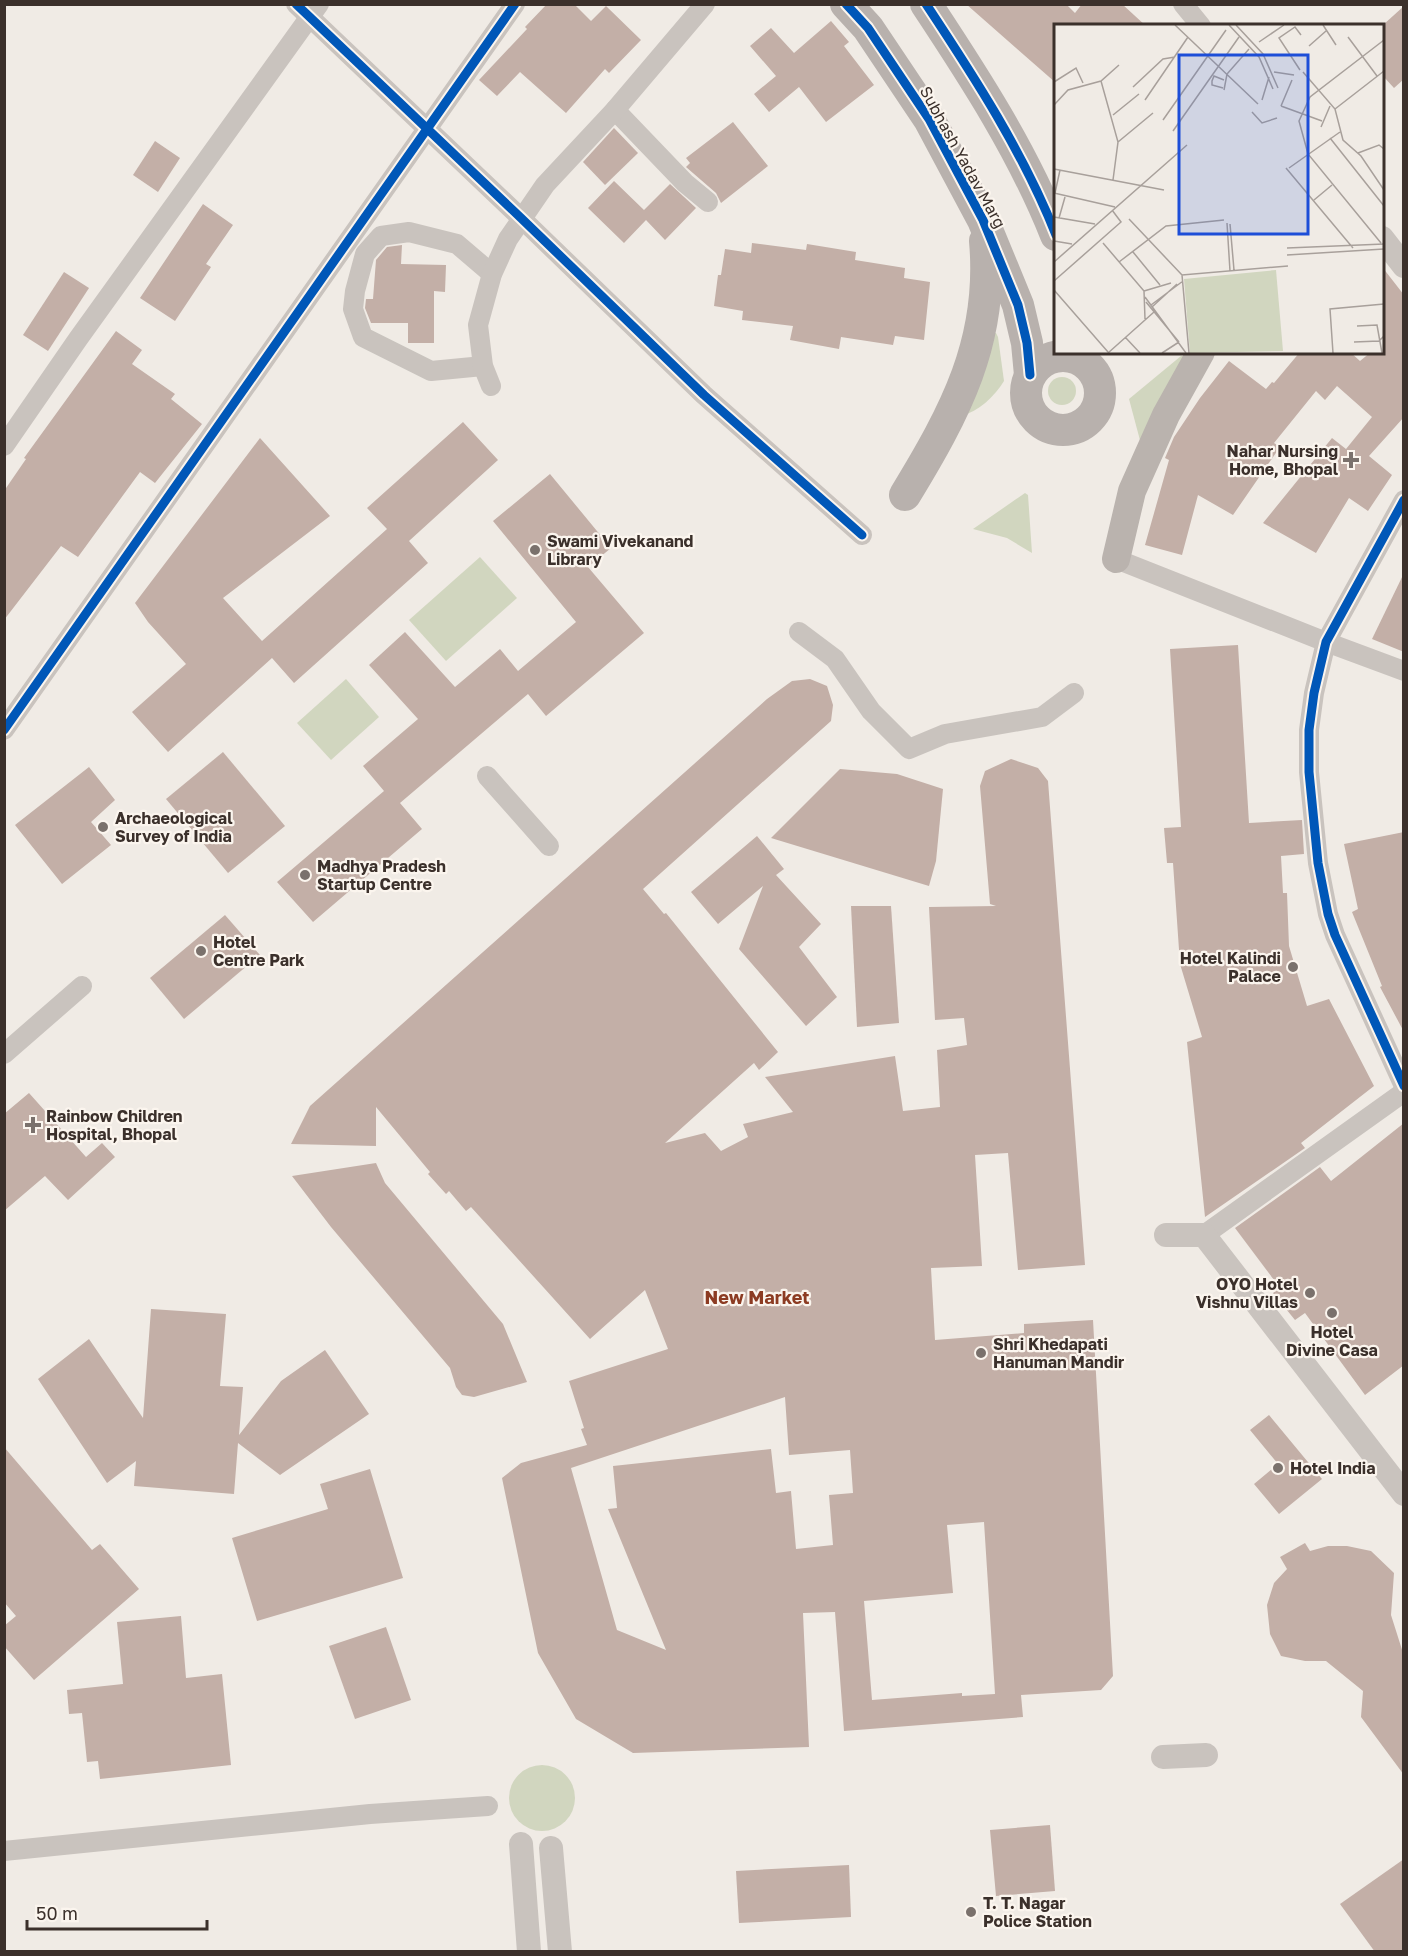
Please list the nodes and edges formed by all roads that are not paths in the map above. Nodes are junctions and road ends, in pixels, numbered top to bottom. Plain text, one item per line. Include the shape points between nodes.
1 (514, 4) edge
2 (705, 4) edge
3 (846, 4) edge
4 (926, 4) edge
5 (1183, 4) edge
6 (308, 9) edge
7 (1199, 24) edge
8 (615, 110) junction
9 (426, 129) junction
10 (708, 202) dead end
11 (1047, 202) edge
12 (521, 218) junction
13 (983, 220) junction
14 (1054, 228) edge
15 (1384, 239) edge
16 (1404, 266) edge
17 (492, 274) junction
18 (1200, 354) edge
19 (1080, 357) edge
20 (483, 366) junction
21 (1030, 375) junction
22 (491, 386) dead end
23 (4, 446) edge
24 (905, 495) dead end
25 (1404, 500) edge
26 (862, 535) dead end
27 (1116, 558) joint
28 (799, 632) dead end
29 (1326, 642) junction
30 (1404, 671) edge
31 (1074, 693) dead end
32 (4, 730) edge
33 (487, 776) dead end
34 (549, 846) dead end
35 (82, 986) dead end
36 (4, 1054) edge
37 (1404, 1086) edge
38 (1404, 1092) edge
39 (1166, 1235) dead end
40 (1204, 1235) junction
41 (1404, 1494) edge
42 (1206, 1755) dead end
43 (1163, 1757) dead end
44 (488, 1806) dead end
45 (521, 1844) dead end
46 (551, 1848) dead end
47 (4, 1851) edge
48 (529, 1952) edge
49 (560, 1952) edge

1 - 9 street
2 - 8 street
3 - 13 main road, Subhash Yadav Marg via 868,28 929,119
4 - 11 main road via 982,88
5 - 7 street
6 - 9 street
6 - 23 street
8 - 10 street
8 - 12 street via 544,184
9 - 12 street
9 - 32 street
11 - 14 main road
12 - 17 street
12 - 26 street via 704,395
13 - 21 main road, Subhash Yadav Marg via 1018,305
13 - 24 main road via 987,268 982,322 970,369 957,402
15 - 16 street
17 - 20 street via 478,325
17 - 20 street via 457,244 409,232 381,236 364,254 353,309 363,337 431,371
18 - 27 main road via 1166,415 1132,491
19 - 21 main road via 1053,357 1040,363
19 - 21 main road via 1099,382 1100,397 1096,411 1073,428 1056,429 1034,416 1027,403
20 - 22 street
25 - 29 street
27 - 29 street
28 - 31 street via 835,660 871,711 909,749 945,734 1042,717
29 - 30 street
29 - 37 street via 1309,730 1318,863 1335,935
33 - 34 street
35 - 36 street
38 - 40 street
39 - 40 street
40 - 41 street
42 - 43 street
44 - 47 street
45 - 48 street
46 - 49 street

